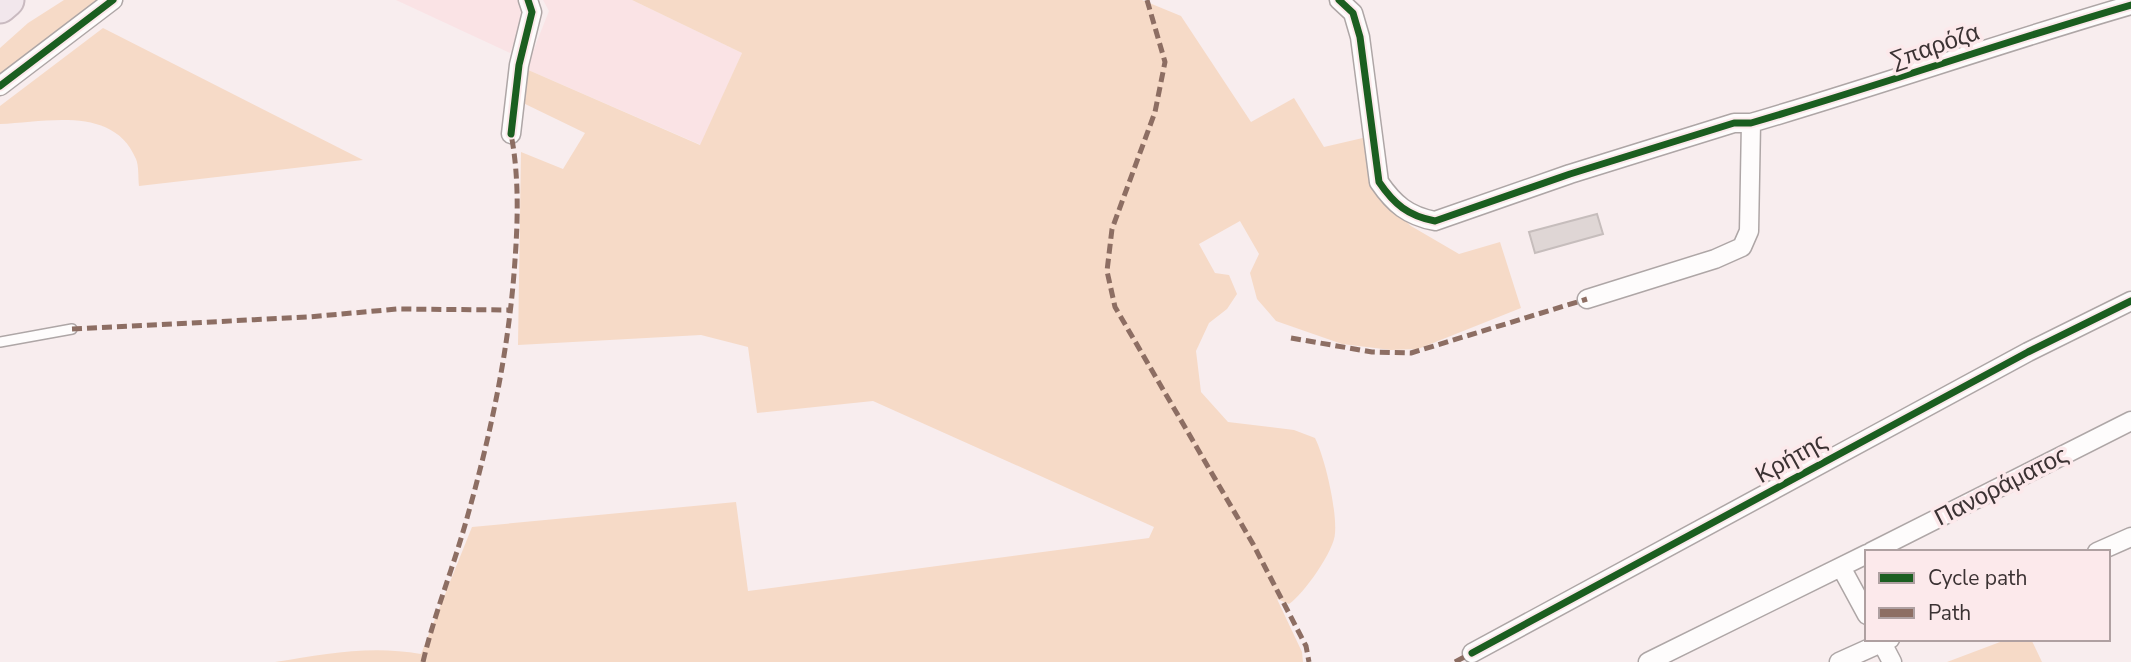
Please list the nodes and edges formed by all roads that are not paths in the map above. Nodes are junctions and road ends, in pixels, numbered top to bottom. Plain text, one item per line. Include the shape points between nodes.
1 (7, 0) edge
2 (113, 0) edge
3 (528, 0) edge
4 (1339, 0) edge
5 (2131, 5) edge
6 (0, 6) edge
7 (0, 86) edge
8 (1751, 123) junction
9 (510, 134) dead end
10 (1587, 299) dead end
11 (2131, 301) edge
12 (72, 329) dead end
13 (0, 342) edge
14 (2131, 421) edge
15 (2131, 537) edge
16 (1875, 550) edge
17 (2102, 550) edge
18 (1865, 555) edge
19 (1841, 567) junction
20 (1865, 611) edge
21 (1882, 641) edge
22 (1884, 641) edge
23 (1472, 653) dead end
24 (1648, 662) edge
25 (1839, 662) edge
26 (1892, 662) edge

1 - 6 highway
2 - 7 street
3 - 9 street via 532,12
4 - 8 street, Σπαρόζα via 1353,13 1360,37 1379,181 1392,201 1416,217 1435,221 1734,123
5 - 8 street, Σπαρόζα
8 - 10 street via 1749,231 1742,247
11 - 23 street, Κρήτης
12 - 13 lane
14 - 16 street, Πανοράματος
15 - 17 street
18 - 19 street, Πανοράματος
19 - 20 street
19 - 24 street, Πανοράματος
21 - 25 street
22 - 26 street

